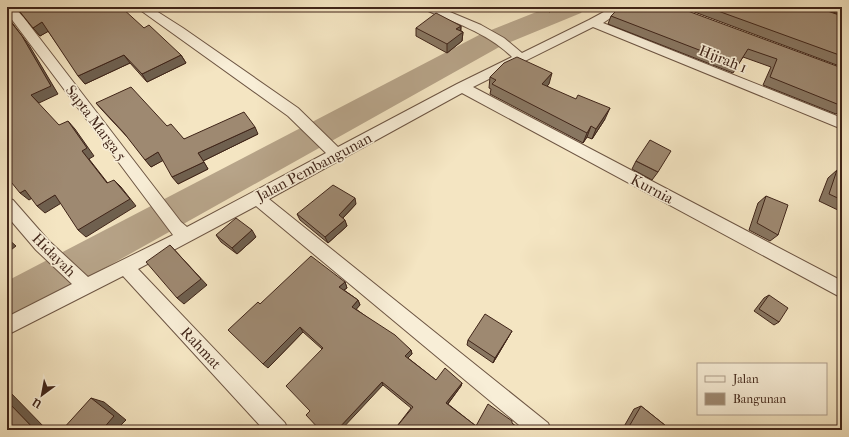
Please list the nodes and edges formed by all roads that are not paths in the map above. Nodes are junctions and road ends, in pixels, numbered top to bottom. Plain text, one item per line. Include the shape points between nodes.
1 (8, 7) edge
2 (142, 7) edge
3 (428, 7) edge
4 (616, 8) edge
5 (593, 23) junction
6 (516, 53) junction
7 (462, 87) junction
8 (842, 124) edge
9 (338, 155) junction
10 (257, 198) junction
11 (7, 205) edge
12 (180, 231) junction
13 (124, 266) junction
14 (79, 281) junction
15 (842, 290) edge
16 (7, 326) edge
17 (278, 430) edge
18 (541, 430) edge

1 - 12 street, Sapta Marga 5 via 148,193
2 - 9 street via 303,121
3 - 6 street via 486,32
4 - 5 street, Jalan Pembangunan
5 - 6 street, Jalan Pembangunan
5 - 8 street, Hijrah 1
6 - 7 street, Jalan Pembangunan
7 - 9 street, Jalan Pembangunan
7 - 15 street, Kurnia
9 - 10 street, Jalan Pembangunan
10 - 12 street, Jalan Pembangunan
10 - 18 street
11 - 14 street, Hidayah via 42,245
12 - 13 street, Jalan Pembangunan
13 - 14 street, Jalan Pembangunan
13 - 17 street, Rahmat
14 - 16 street, Jalan Pembangunan

